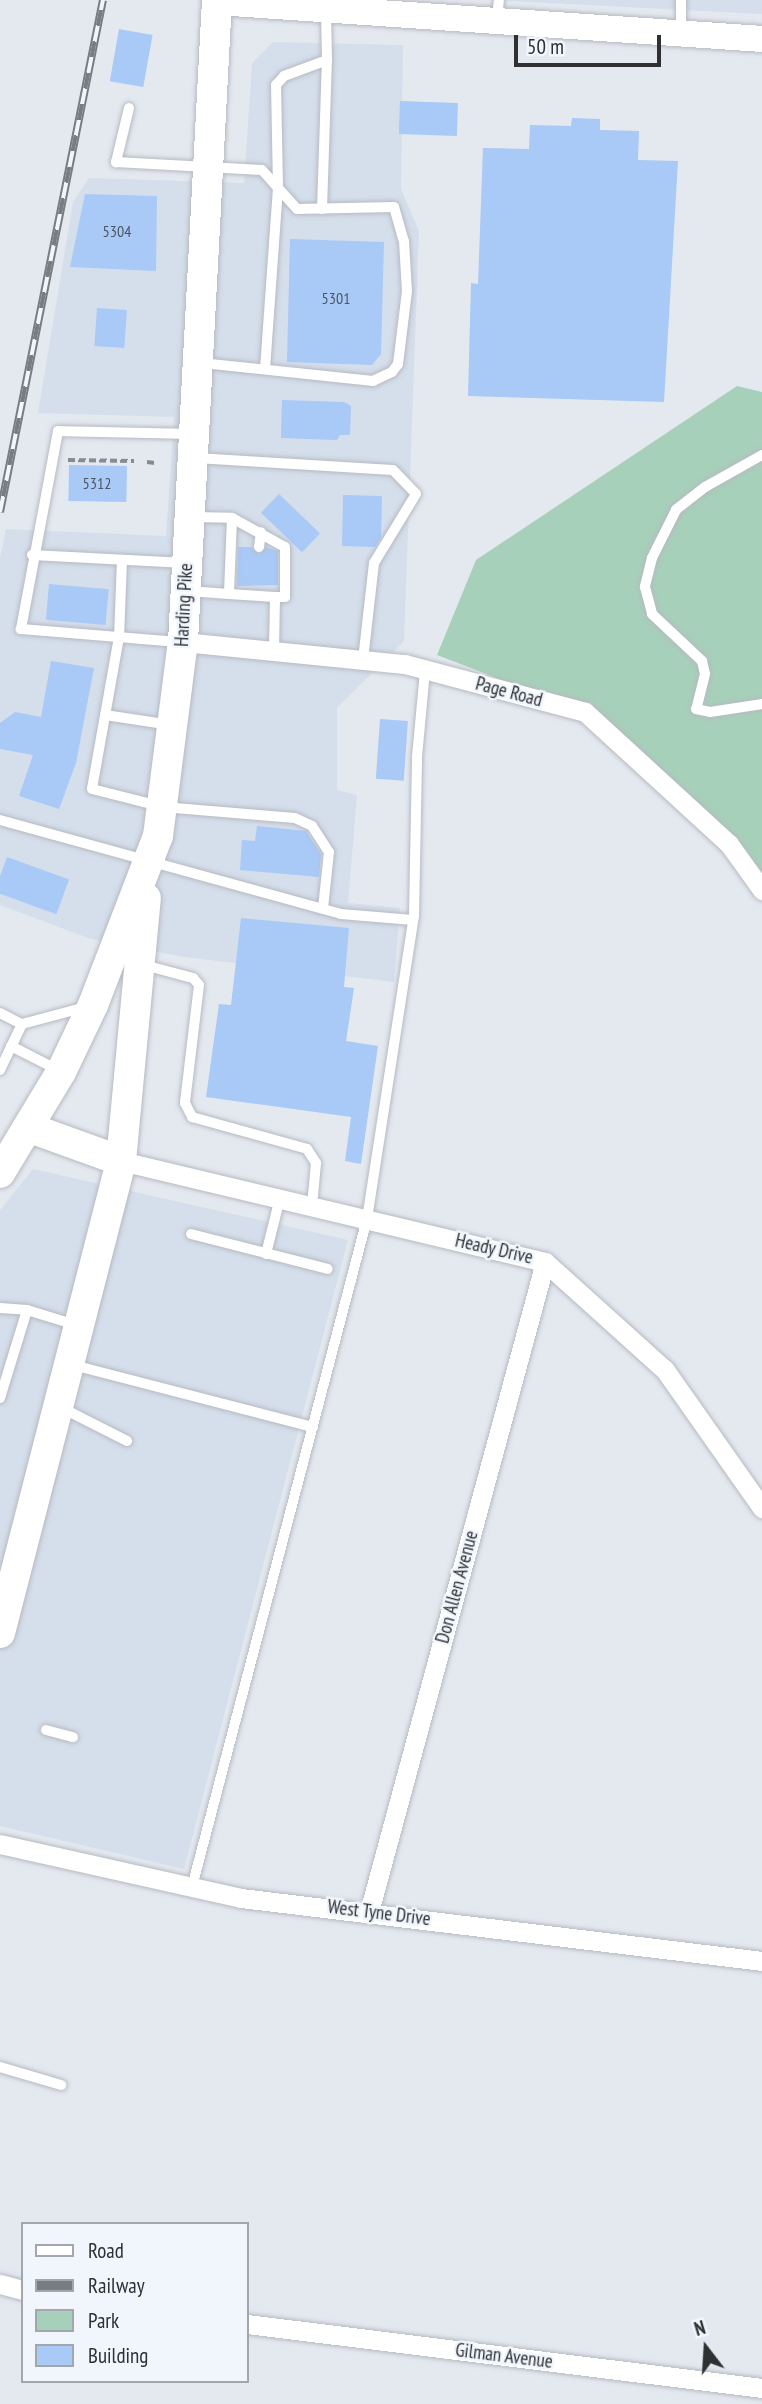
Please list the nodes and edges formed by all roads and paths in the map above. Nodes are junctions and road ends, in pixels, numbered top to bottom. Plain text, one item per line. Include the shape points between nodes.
1 (681, 0) edge
2 (217, 1) edge
3 (402, 8) edge
4 (326, 11) junction
5 (498, 11) edge
6 (681, 34) junction
7 (762, 39) edge
8 (327, 60) junction
9 (130, 108) dead end
10 (207, 169) junction
11 (278, 188) junction
12 (322, 209) junction
13 (197, 362) junction
14 (265, 369) junction
15 (193, 446) junction
16 (762, 455) edge
17 (68, 460) dead end
18 (134, 461) dead end
19 (147, 462) dead end
20 (155, 463) dead end
21 (189, 517) junction
22 (232, 518) junction
23 (261, 532) junction
24 (259, 547) dead end
25 (33, 555) junction
26 (122, 560) junction
27 (186, 577) junction
28 (229, 594) junction
29 (275, 597) junction
30 (119, 637) junction
31 (183, 642) junction
32 (274, 650) junction
33 (363, 660) junction
34 (425, 670) junction
35 (762, 704) edge
36 (106, 715) junction
37 (174, 726) junction
38 (163, 807) junction
39 (0, 820) edge
40 (149, 863) junction
41 (762, 890) edge
42 (323, 908) junction
43 (413, 920) junction
44 (140, 964) junction
45 (93, 1005) junction
46 (0, 1013) edge
47 (22, 1024) junction
48 (11, 1046) junction
49 (0, 1070) edge
50 (61, 1072) junction
51 (30, 1128) junction
52 (121, 1161) junction
53 (0, 1173) edge
54 (280, 1198) junction
55 (312, 1206) junction
56 (367, 1219) junction
57 (191, 1234) dead end
58 (266, 1254) junction
59 (545, 1262) junction
60 (328, 1269) dead end
61 (0, 1308) edge
62 (27, 1310) junction
63 (79, 1326) junction
64 (69, 1364) junction
65 (0, 1398) edge
66 (58, 1407) junction
67 (313, 1427) junction
68 (127, 1441) dead end
69 (762, 1508) edge
70 (0, 1633) edge
71 (46, 1730) dead end
72 (73, 1737) dead end
73 (0, 1844) edge
74 (192, 1887) junction
75 (369, 1912) junction
76 (762, 1961) edge
77 (0, 2067) edge
78 (61, 2085) dead end
79 (0, 2284) edge
80 (21, 2289) edge
81 (248, 2324) edge
82 (762, 2388) edge

1 - 6 lane
2 - 4 main road
2 - 10 main road, Harding Pike
3 - 4 main road
3 - 5 main road
4 - 8 lane
5 - 6 main road
6 - 7 main road
8 - 11 lane via 284,76 276,85
8 - 12 lane
9 - 10 lane via 116,162
10 - 11 lane via 262,170
10 - 13 main road, Harding Pike
11 - 12 lane via 298,209
11 - 14 lane
12 - 14 lane via 394,207 404,241 407,291 398,364 373,381
13 - 14 lane
13 - 15 main road, Harding Pike
15 - 21 main road, Harding Pike
15 - 25 lane via 58,431
15 - 33 lane via 393,470 416,494 374,563
16 - 35 lane via 705,487 676,510 661,536 645,587 652,614 702,661 705,674 695,709 710,712
17 - 18 path
19 - 20 path
21 - 22 lane
21 - 27 main road, Harding Pike
22 - 23 lane
22 - 28 lane
23 - 24 lane
23 - 29 lane via 285,547 285,597
25 - 26 lane
25 - 30 lane via 21,629
26 - 27 lane
26 - 30 lane
27 - 28 lane
27 - 31 main road, Harding Pike
28 - 29 lane via 259,591
29 - 32 lane
30 - 31 lane
30 - 36 lane
31 - 32 street, Page Road
31 - 37 main road, Harding Pike
32 - 33 street, Page Road
33 - 34 street, Page Road
34 - 41 street, Page Road via 585,712 729,844
34 - 43 lane via 417,757
36 - 37 lane
36 - 38 lane via 92,789
37 - 38 main road, Harding Pike
38 - 40 main road, Harding Pike
38 - 42 lane via 295,818 312,826 329,852
39 - 40 lane
40 - 42 lane
40 - 44 main road
40 - 45 main road, Harding Pike
42 - 43 lane via 341,914
43 - 56 lane
44 - 52 main road
44 - 55 lane via 193,978 199,985 185,1103 192,1117 307,1149 316,1163
45 - 47 lane
45 - 50 main road, Harding Pike
46 - 47 lane
47 - 48 lane
48 - 49 lane
48 - 50 lane
50 - 51 main road, Harding Pike
51 - 52 main road
51 - 53 main road, Harding Pike
52 - 54 street, Heady Drive
52 - 63 main road
54 - 55 street, Heady Drive
54 - 58 lane
55 - 56 street, Heady Drive
56 - 59 street, Heady Drive
56 - 67 lane
57 - 58 lane
58 - 60 lane
59 - 69 street, Heady Drive via 665,1370
59 - 75 street, Don Allen Avenue
61 - 62 lane
62 - 63 lane
62 - 65 lane
63 - 64 main road
64 - 66 main road
64 - 67 lane
66 - 68 lane
66 - 70 main road via 13,1564
67 - 74 lane
71 - 72 lane
73 - 74 street, West Tyne Drive
74 - 75 street, West Tyne Drive via 242,1898
75 - 76 street, West Tyne Drive
77 - 78 lane
79 - 80 street
81 - 82 street, Gilman Avenue

